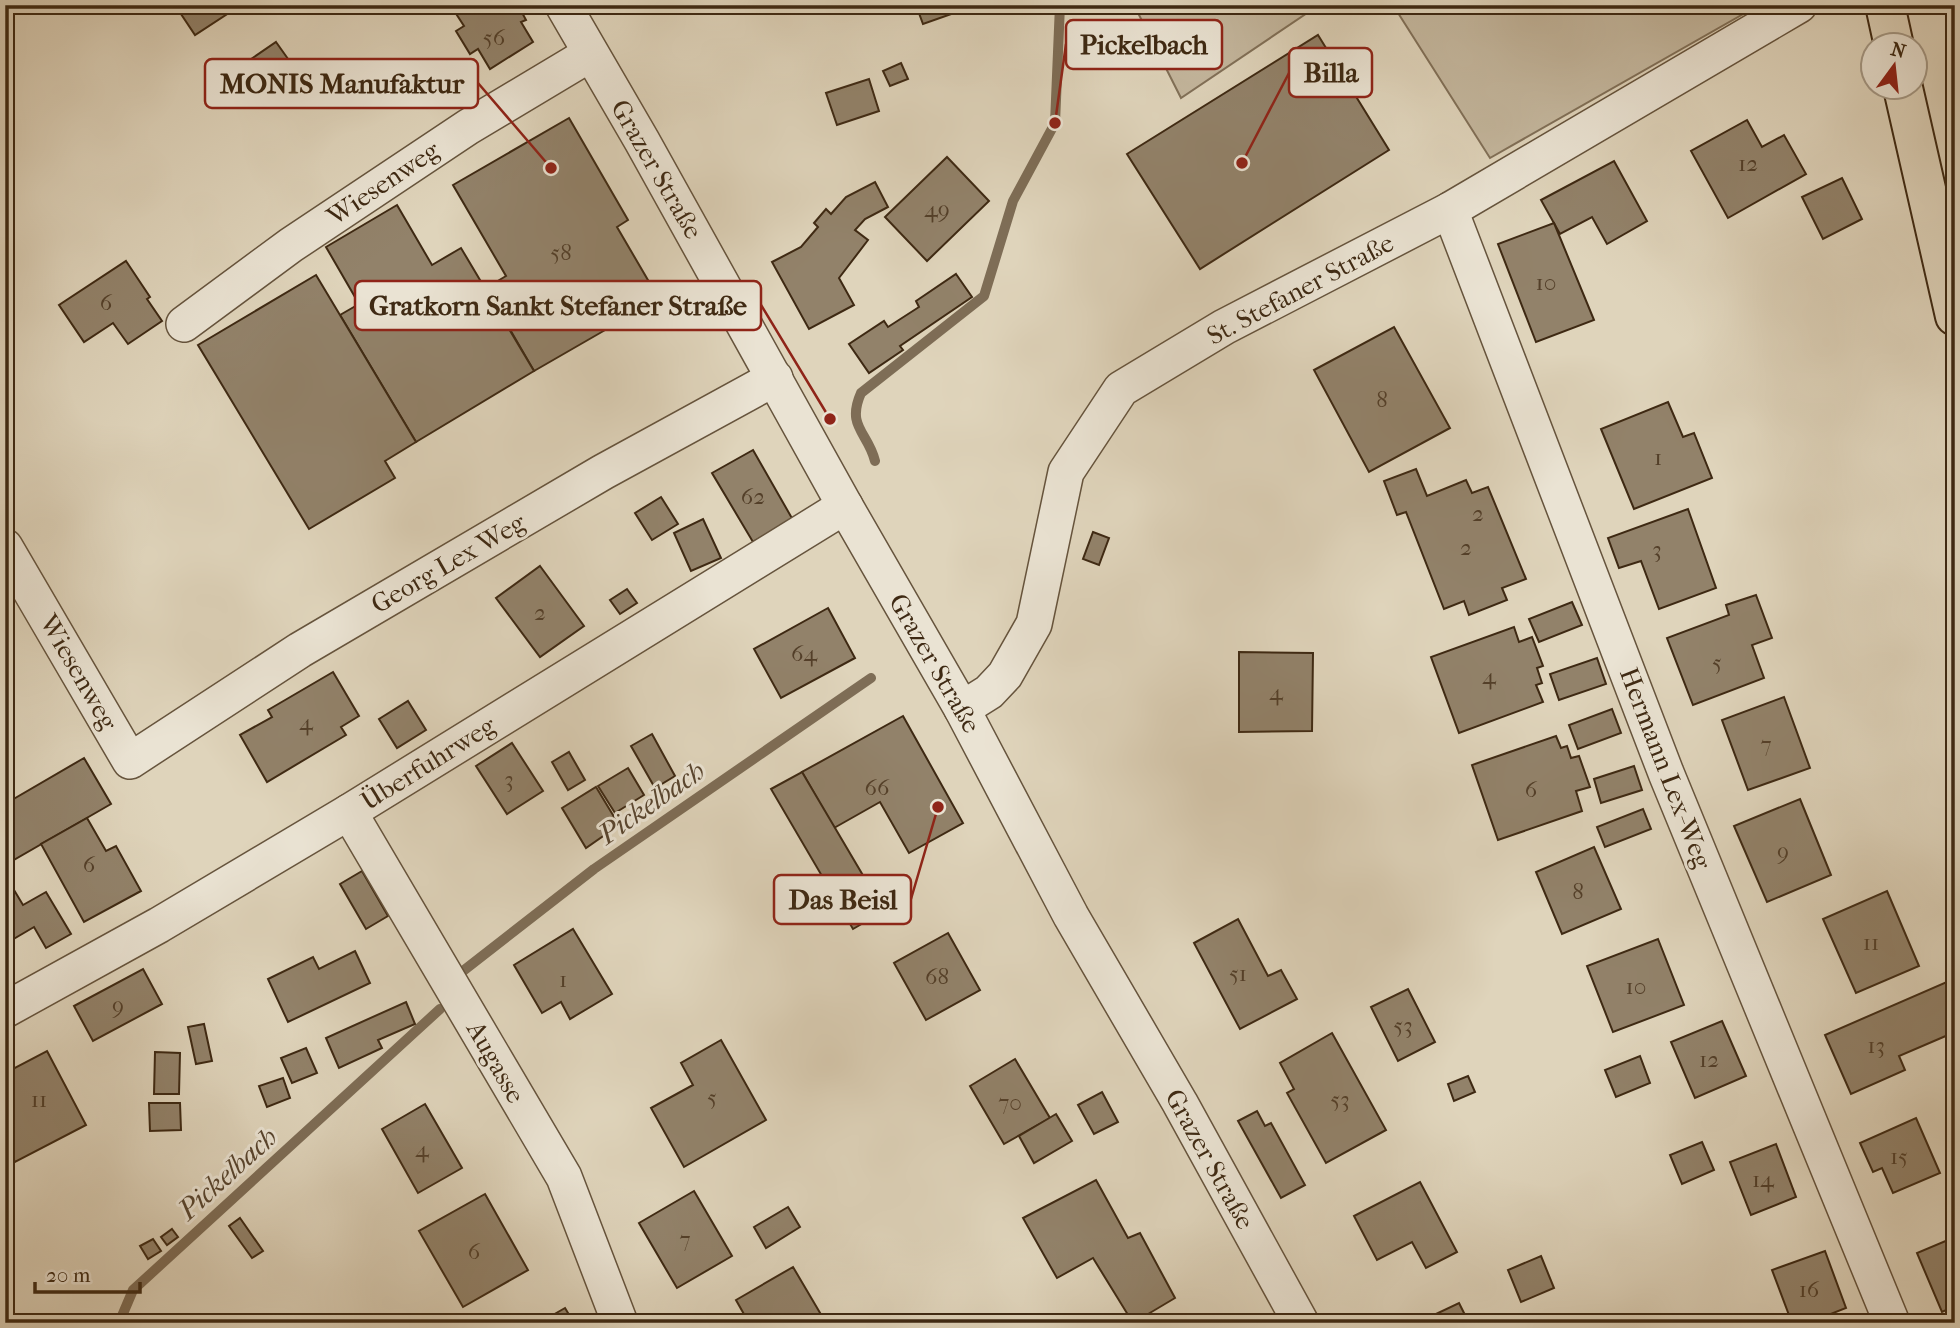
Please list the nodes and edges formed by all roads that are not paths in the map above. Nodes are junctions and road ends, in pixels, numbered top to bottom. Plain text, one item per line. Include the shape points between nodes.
1 (564, 5) edge
2 (1799, 5) edge
3 (590, 54) junction
4 (1906, 102) edge
5 (1450, 210) junction
6 (1955, 316) edge
7 (184, 324) dead end
8 (775, 378) junction
9 (845, 506) junction
10 (5, 547) edge
11 (962, 709) junction
12 (130, 761) joint
13 (349, 812) junction
14 (5, 1010) edge
15 (620, 1323) edge
16 (1301, 1323) edge
17 (1892, 1323) edge

1 - 3 street, Grazer Straße
2 - 5 street, St. Stefaner Straße
3 - 7 street, Wiesenweg via 468,127 291,245
3 - 8 street, Grazer Straße
4 - 6 main road
5 - 11 street, St. Stefaner Straße via 1224,327 1121,389 1066,472 1034,624 1005,676
5 - 17 street, Hermann Lex-Weg via 1663,766
8 - 9 street, Grazer Straße
8 - 12 street, Georg Lex Weg via 323,636
9 - 11 street, Grazer Straße
9 - 13 street, Überfuhrweg
10 - 12 street, Wiesenweg
11 - 16 street, Grazer Straße via 1071,916
13 - 14 street, Überfuhrweg
13 - 15 street, Augasse via 564,1177

